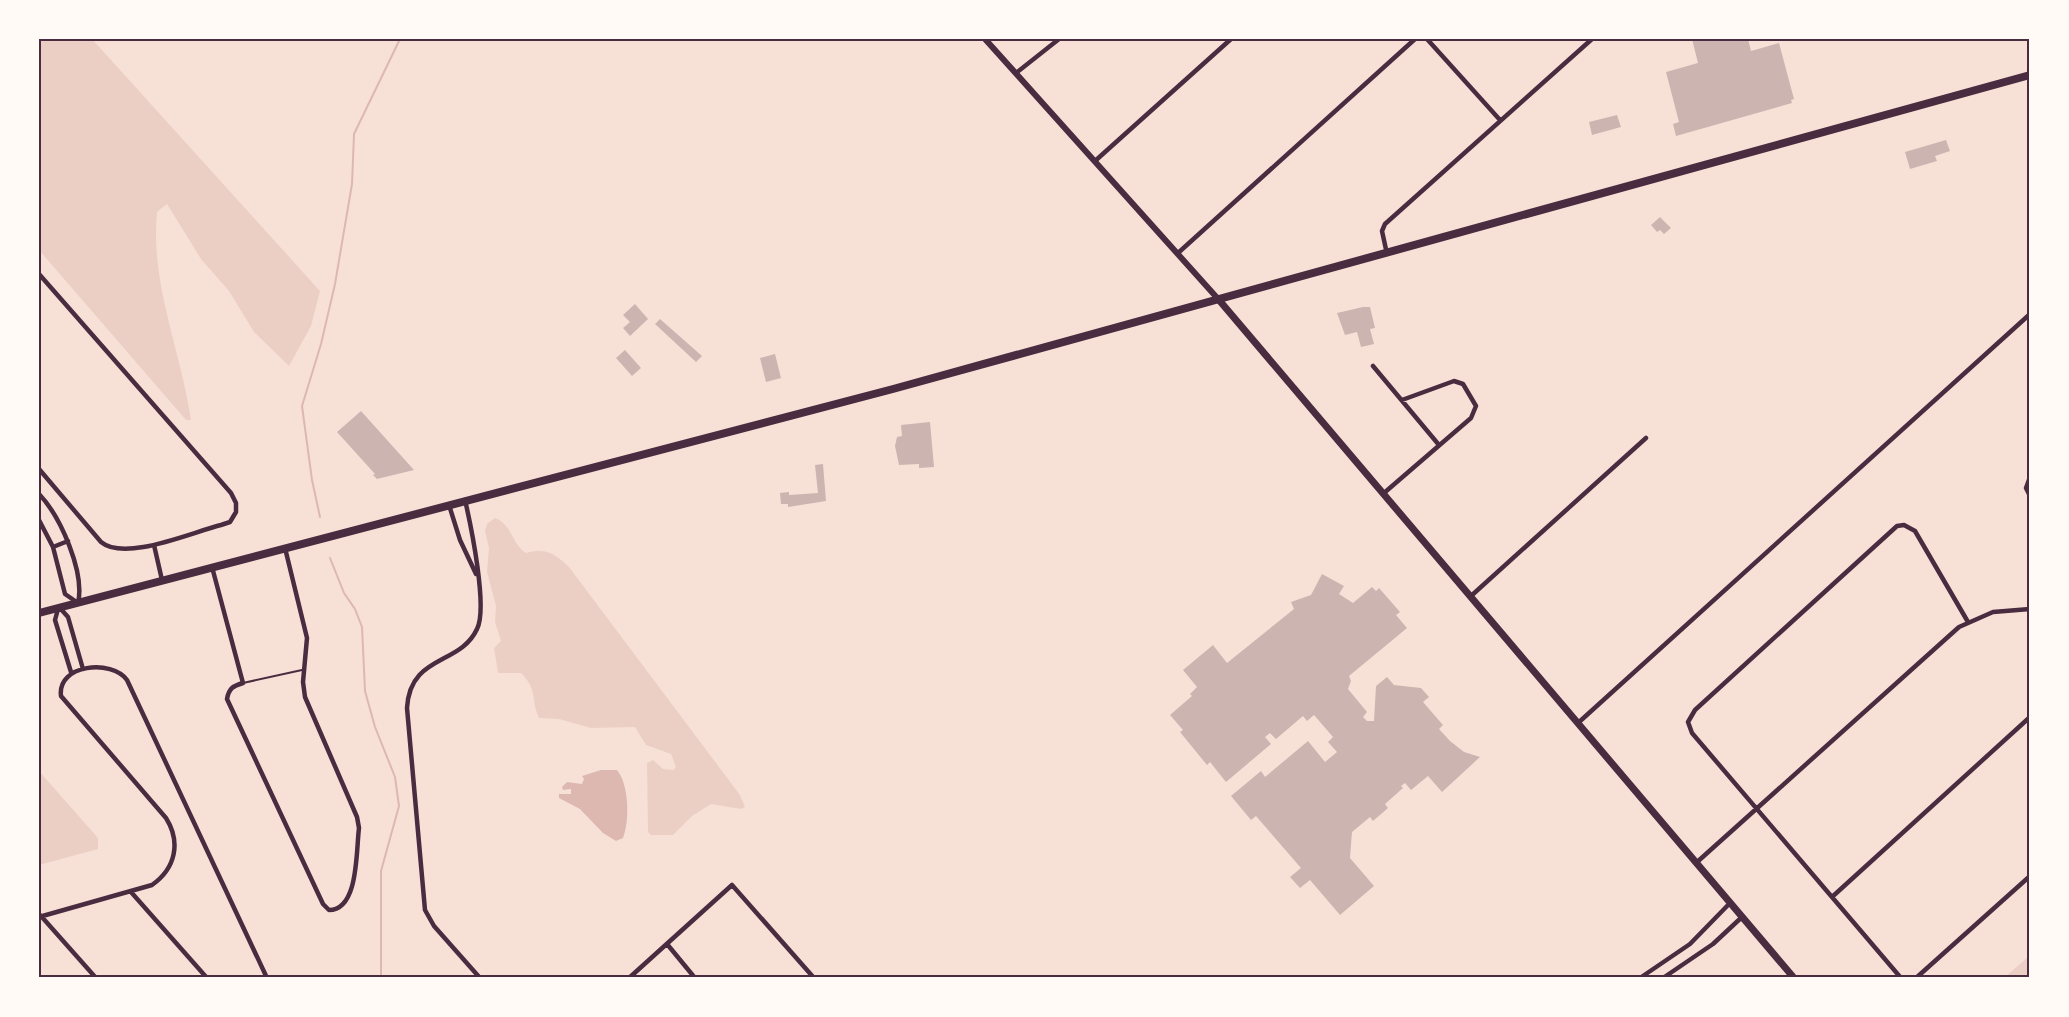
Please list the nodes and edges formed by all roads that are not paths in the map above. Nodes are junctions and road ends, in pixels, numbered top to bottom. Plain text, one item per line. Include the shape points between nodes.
1 (985, 39) edge
2 (1059, 39) edge
3 (1231, 39) edge
4 (1415, 39) edge
5 (1428, 39) edge
6 (1592, 39) edge
7 (1016, 73) junction
8 (2030, 75) edge
9 (1500, 120) junction
10 (1095, 161) junction
11 (1178, 253) junction
12 (1387, 254) junction
13 (39, 274) edge
14 (1219, 300) junction
15 (2030, 314) edge
16 (1373, 366) dead end
17 (1402, 400) junction
18 (1646, 438) dead end
19 (1439, 445) junction
20 (39, 470) edge
21 (2030, 477) edge
22 (1384, 493) junction
23 (39, 494) edge
24 (2030, 496) edge
25 (465, 500) junction
26 (449, 505) junction
27 (39, 520) edge
28 (68, 541) junction
29 (154, 544) junction
30 (53, 546) junction
31 (285, 548) junction
32 (212, 567) junction
33 (477, 577) junction
34 (162, 580) junction
35 (1471, 596) junction
36 (78, 603) junction
37 (59, 607) junction
38 (2030, 609) edge
39 (39, 613) edge
40 (1968, 622) junction
41 (82, 669) junction
42 (304, 670) junction
43 (71, 672) junction
44 (243, 683) junction
45 (2030, 717) edge
46 (1578, 723) junction
47 (1757, 807) junction
48 (1696, 862) junction
49 (2030, 876) edge
50 (131, 892) junction
51 (1832, 897) junction
52 (1730, 903) junction
53 (40, 916) edge
54 (1742, 917) junction
55 (668, 944) junction
56 (1690, 944) junction
57 (1699, 954) junction
58 (1647, 973) junction
59 (96, 978) edge
60 (207, 978) edge
61 (267, 978) edge
62 (480, 978) edge
63 (629, 978) edge
64 (695, 978) edge
65 (814, 978) edge
66 (1640, 978) edge
67 (1652, 978) edge
68 (1663, 978) edge
69 (1794, 978) edge
70 (1901, 978) edge
71 (1916, 978) edge

1 - 7 street
2 - 7 street
3 - 10 street
4 - 11 street
5 - 9 street
6 - 9 street
7 - 10 street
8 - 12 main road
9 - 12 street via 1385,224 1382,231
10 - 11 street
11 - 14 street
12 - 14 main road
13 - 29 street via 234,498 236,512 230,522
14 - 22 main road
14 - 25 main road
15 - 46 street
16 - 17 street
17 - 19 street
17 - 19 street via 1451,381 1463,384 1475,402 1474,415
18 - 35 street
19 - 22 street
20 - 29 street via 106,546 125,550
21 - 24 street via 2026,488
22 - 35 main road
23 - 28 street
25 - 26 main road
25 - 33 street via 476,550
26 - 31 main road
26 - 33 street
27 - 30 street
28 - 30 street
28 - 36 street via 81,588
29 - 34 street
30 - 36 street via 65,594
31 - 32 main road
31 - 42 street via 307,638
32 - 34 main road
32 - 44 street
33 - 62 street via 482,604 478,628 465,644 419,674 409,693 407,708 425,910 434,926
34 - 36 main road
35 - 46 main road
36 - 37 main road
37 - 39 main road
37 - 41 street via 68,617
37 - 43 street via 55,620
38 - 40 street via 1993,612
40 - 47 street
40 - 47 street via 1915,531 1900,526 1893,529 1695,710 1688,722 1692,733
41 - 43 street
41 - 61 street via 111,669 127,680
42 - 44 lane
42 - 44 street via 307,705 357,817 350,895 343,906 329,910 227,699 228,691
43 - 50 street via 61,687 63,702 166,818 174,834 174,856 166,874 152,885
45 - 51 street
46 - 48 main road
47 - 48 street
47 - 51 street
48 - 52 main road
49 - 71 street
50 - 53 street
50 - 60 street
51 - 70 street
52 - 54 main road
52 - 56 street
53 - 59 street
54 - 57 street
54 - 69 main road
55 - 63 street
55 - 64 street
55 - 65 street via 732,885
56 - 57 street
56 - 58 street
57 - 68 street
58 - 66 street
58 - 67 street

